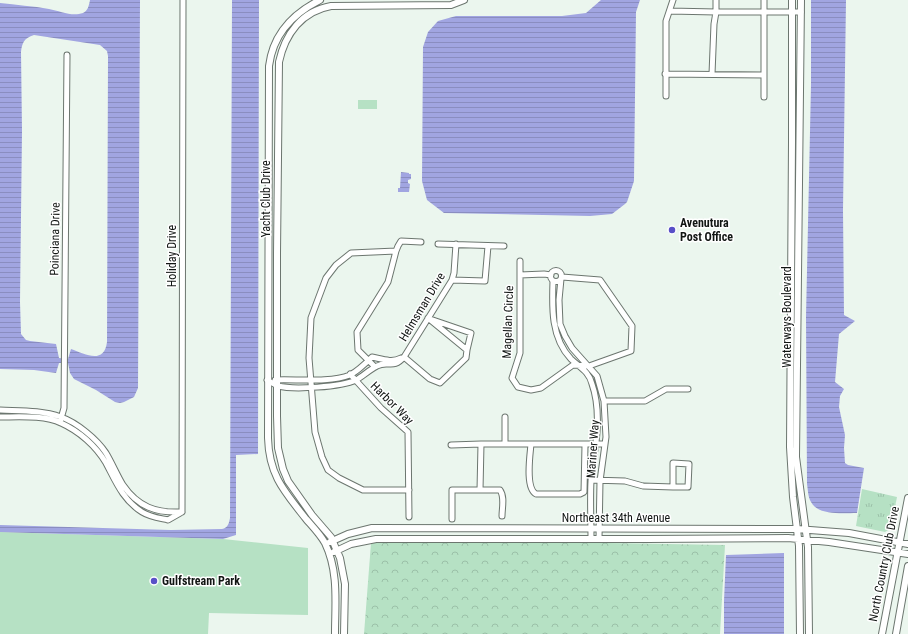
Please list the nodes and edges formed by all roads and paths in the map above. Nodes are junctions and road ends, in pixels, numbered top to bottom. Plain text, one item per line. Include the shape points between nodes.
1 (183, 0) edge
2 (321, 0) edge
3 (673, 0) edge
4 (716, 0) edge
5 (764, 0) edge
6 (792, 0) edge
7 (801, 0) edge
8 (460, 1) edge
9 (314, 2) edge
10 (320, 8) junction
11 (670, 11) junction
12 (716, 12) junction
13 (765, 12) junction
14 (800, 12) junction
15 (792, 13) junction
16 (67, 55) dead end
17 (666, 74) junction
18 (712, 74) junction
19 (764, 75) junction
20 (666, 96) dead end
21 (764, 97) dead end
22 (420, 242) dead end
23 (438, 244) dead end
24 (456, 244) junction
25 (488, 246) junction
26 (504, 246) dead end
27 (396, 252) junction
28 (520, 261) dead end
29 (520, 275) junction
30 (550, 275) junction
31 (561, 278) junction
32 (452, 280) junction
33 (553, 281) junction
34 (428, 318) junction
35 (467, 350) junction
36 (404, 356) junction
37 (369, 360) junction
38 (376, 366) junction
39 (579, 366) junction
40 (589, 366) junction
41 (350, 374) junction
42 (312, 379) junction
43 (268, 380) junction
44 (356, 380) junction
45 (277, 383) junction
46 (312, 387) junction
47 (688, 389) dead end
48 (604, 401) junction
49 (0, 410) edge
50 (0, 417) edge
51 (505, 417) dead end
52 (61, 420) junction
53 (481, 444) junction
54 (505, 444) junction
55 (531, 444) junction
56 (605, 444) junction
57 (451, 445) dead end
58 (585, 445) junction
59 (596, 445) junction
60 (591, 480) junction
61 (600, 482) junction
62 (673, 488) junction
63 (409, 490) junction
64 (480, 490) junction
65 (908, 498) edge
66 (502, 516) dead end
67 (409, 517) dead end
68 (452, 519) dead end
69 (591, 529) junction
70 (599, 529) junction
71 (797, 529) junction
72 (805, 529) junction
73 (798, 538) junction
74 (332, 539) junction
75 (591, 539) junction
76 (600, 539) junction
77 (807, 539) junction
78 (899, 542) junction
79 (908, 544) edge
80 (326, 545) junction
81 (337, 551) junction
82 (898, 552) junction
83 (329, 554) junction
84 (908, 554) edge
85 (908, 566) edge
86 (335, 634) edge
87 (344, 634) edge
88 (800, 634) edge
89 (809, 634) edge
90 (882, 634) edge
91 (896, 634) edge

1 - 52 street, Holiday Drive via 182,512 168,520 143,513 134,507 114,480 98,442 84,430
2 - 9 street, Yacht Club Drive
2 - 10 street
3 - 11 street
4 - 12 street
5 - 13 street
6 - 15 street, Waterways Boulevard
7 - 14 street, Waterways Boulevard
8 - 10 street, Yacht Club Drive via 451,5
9 - 10 street
9 - 43 street, Yacht Club Drive via 292,18 280,32 272,50 269,66
10 - 45 street, Yacht Club Drive via 294,27 279,62
11 - 12 street
11 - 17 street via 666,21
12 - 13 street
12 - 18 street
13 - 15 street
13 - 19 street
14 - 15 street
14 - 72 street, Waterways Boulevard via 796,458
15 - 71 street, Waterways Boulevard via 790,447
16 - 52 street, Poinciana Drive via 64,408
17 - 18 street
17 - 20 street
18 - 19 street
19 - 21 street
22 - 27 street via 401,241
23 - 24 street
24 - 25 street
24 - 32 street, Helmsman Drive
25 - 26 street
25 - 32 street via 485,281
27 - 37 street, Harbor Way via 388,282 357,332 358,350
27 - 42 street via 352,253 336,265 326,278 311,318 309,358
28 - 29 street, Magellan Circle
29 - 30 street, Magellan Circle
29 - 39 street, Magellan Circle via 520,353 512,378 518,387 531,390 541,388 573,365
30 - 31 street, Magellan Circle via 557,270 561,273
30 - 33 street
31 - 33 street, Magellan Circle via 557,282
31 - 40 street, Mariner Way via 560,324 572,348
31 - 40 street, Magellan Circle via 600,280 632,326 632,351
32 - 34 street, Helmsman Drive
33 - 39 street, Mariner Way via 553,318 556,336 571,359
34 - 35 street
34 - 35 street via 471,333
34 - 36 street, Helmsman Drive
35 - 36 street via 466,358 440,383 430,379
36 - 37 street, Helmsman Drive via 398,360 386,361 372,357
36 - 38 street, Helmsman Drive via 399,363
37 - 38 street, Harbor Way
37 - 41 street, Harbor Way
38 - 44 street, Harbor Way
39 - 40 street, Magellan Circle
39 - 59 street, Mariner Way via 588,373 592,383 596,402
40 - 48 street, Mariner Way via 597,376
41 - 42 street, Harbor Way
41 - 44 street, Harbor Way
42 - 45 street, Harbor Way
42 - 46 street
43 - 45 street, Harbor Way
43 - 80 street, Yacht Club Drive via 268,451 273,470 281,487
44 - 46 street, Harbor Way via 346,384
44 - 63 street, Harbor Way via 381,408 408,432
45 - 46 street, Harbor Way
45 - 74 street, Yacht Club Drive via 277,438 283,469 292,488
46 - 63 street via 315,432 328,470 363,490
47 - 48 street via 666,389 645,401
48 - 56 street, Mariner Way
49 - 52 street via 36,411
50 - 52 street
51 - 54 street
53 - 54 street
53 - 57 street
53 - 64 street
54 - 55 street
55 - 58 street
55 - 58 street via 530,485 532,492 536,494 584,492
56 - 59 street
56 - 61 street, Mariner Way
58 - 59 street
59 - 60 street, Mariner Way
60 - 61 street
60 - 69 street, Mariner Way
61 - 62 street via 625,481 643,486
61 - 70 street, Mariner Way
62 - 62 street via 688,487 689,464 673,464
63 - 67 street, Harbor Way
64 - 66 street via 502,492
64 - 68 street via 452,490
65 - 78 street, North Country Club Drive
69 - 70 street, Northeast 34th Avenue
69 - 74 street, Northeast 34th Avenue via 372,528
69 - 75 street, Mariner Way
70 - 71 street, Northeast 34th Avenue
70 - 76 street, Mariner Way
71 - 72 street, Northeast 34th Avenue
71 - 73 street, Waterways Boulevard
72 - 77 street, Waterways Boulevard
72 - 78 street, Northeast 34th Avenue via 849,533
73 - 76 street, Northeast 34th Avenue
73 - 77 street, Northeast 34th Avenue
73 - 88 street, Waterways Boulevard
74 - 80 street, Northeast 34th Avenue
74 - 81 street, Yacht Club Drive
75 - 76 street, Northeast 34th Avenue
75 - 81 street, Northeast 34th Avenue via 376,539 351,544
77 - 82 street, Northeast 34th Avenue
77 - 89 street, Waterways Boulevard
78 - 79 street, Northeast 34th Avenue
78 - 82 street, North Country Club Drive
80 - 83 street, Yacht Club Drive
81 - 83 street, Northeast 34th Avenue
81 - 87 street, Yacht Club Drive via 345,584
82 - 84 street, Northeast 34th Avenue
82 - 90 street, North Country Club Drive
83 - 86 street, Yacht Club Drive via 335,578
85 - 91 street, North Country Club Drive

